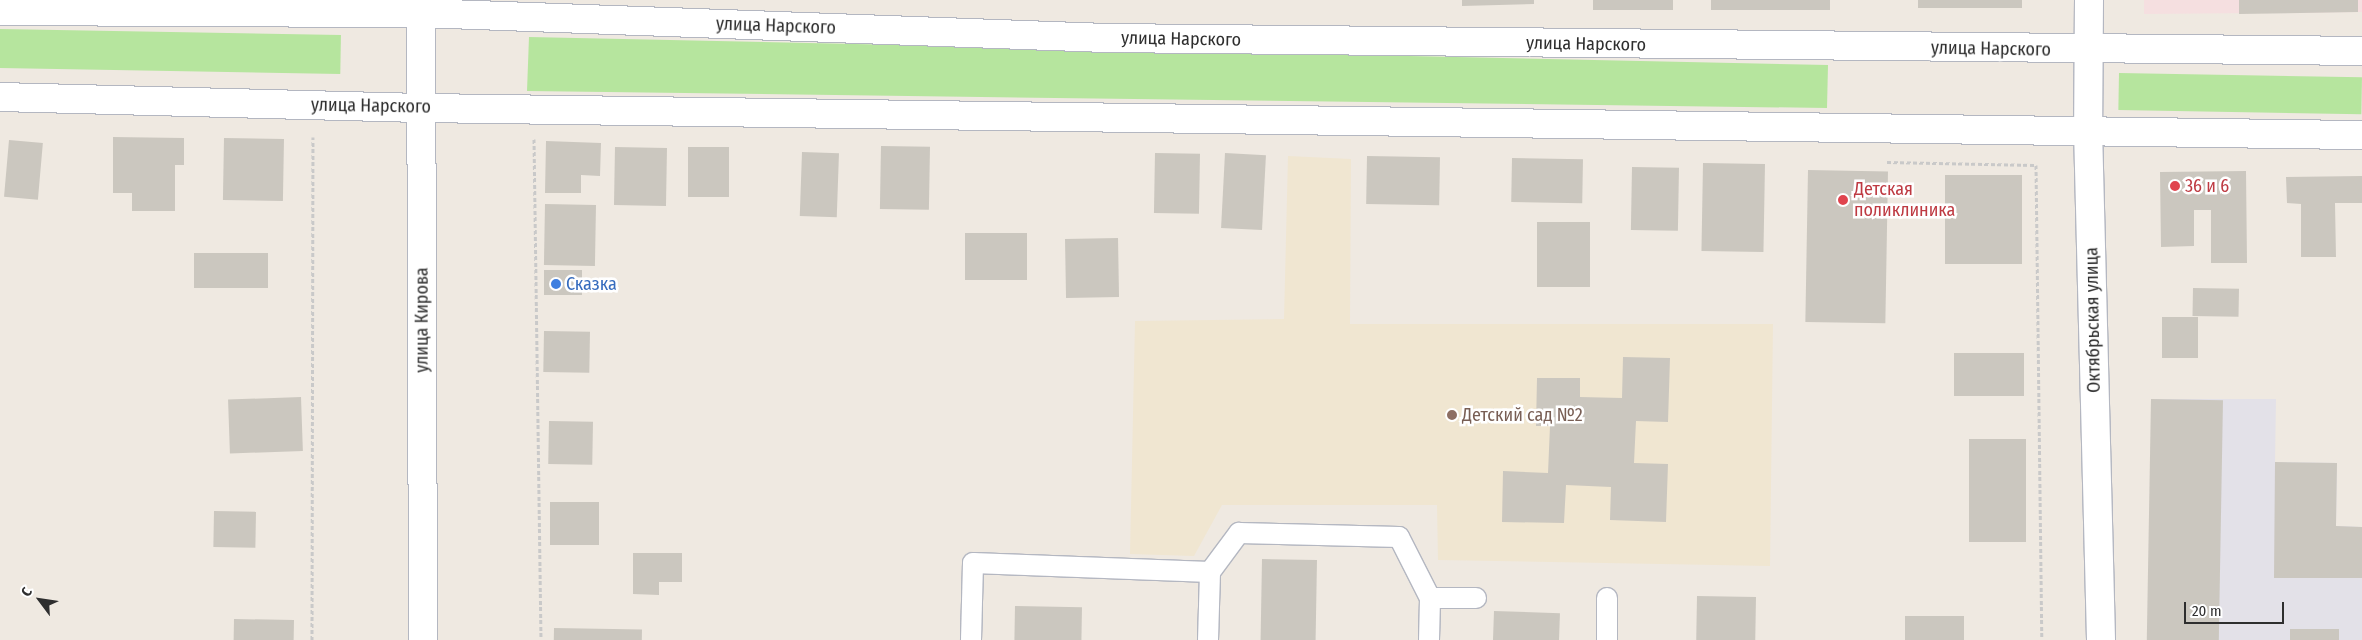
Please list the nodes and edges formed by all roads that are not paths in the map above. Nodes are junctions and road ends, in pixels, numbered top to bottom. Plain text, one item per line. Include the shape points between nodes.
1 (2089, 0) edge
2 (421, 6) edge
3 (0, 11) edge
4 (2088, 50) junction
5 (2362, 51) edge
6 (0, 97) edge
7 (422, 108) junction
8 (2088, 129) junction
9 (2362, 135) edge
10 (1210, 572) junction
11 (1430, 598) junction
12 (1476, 598) dead end
13 (1607, 598) dead end
14 (423, 640) edge
15 (971, 640) edge
16 (1208, 640) edge
17 (1428, 640) edge
18 (1607, 640) edge
19 (2101, 640) edge

1 - 4 street, Октябрьская улица
2 - 3 street, улица Нарского
2 - 4 street, улица Нарского via 1105,38
2 - 7 street, улица Кирова
4 - 5 street, улица Нарского
4 - 8 street, Октябрьская улица
6 - 7 street, улица Нарского
7 - 8 street, улица Нарского
7 - 14 street, улица Кирова
8 - 9 street, улица Нарского
8 - 19 street, Октябрьская улица
10 - 11 lane via 1239,533 1399,537
10 - 15 lane via 973,563
10 - 16 lane
11 - 12 lane
11 - 17 lane
13 - 18 lane

